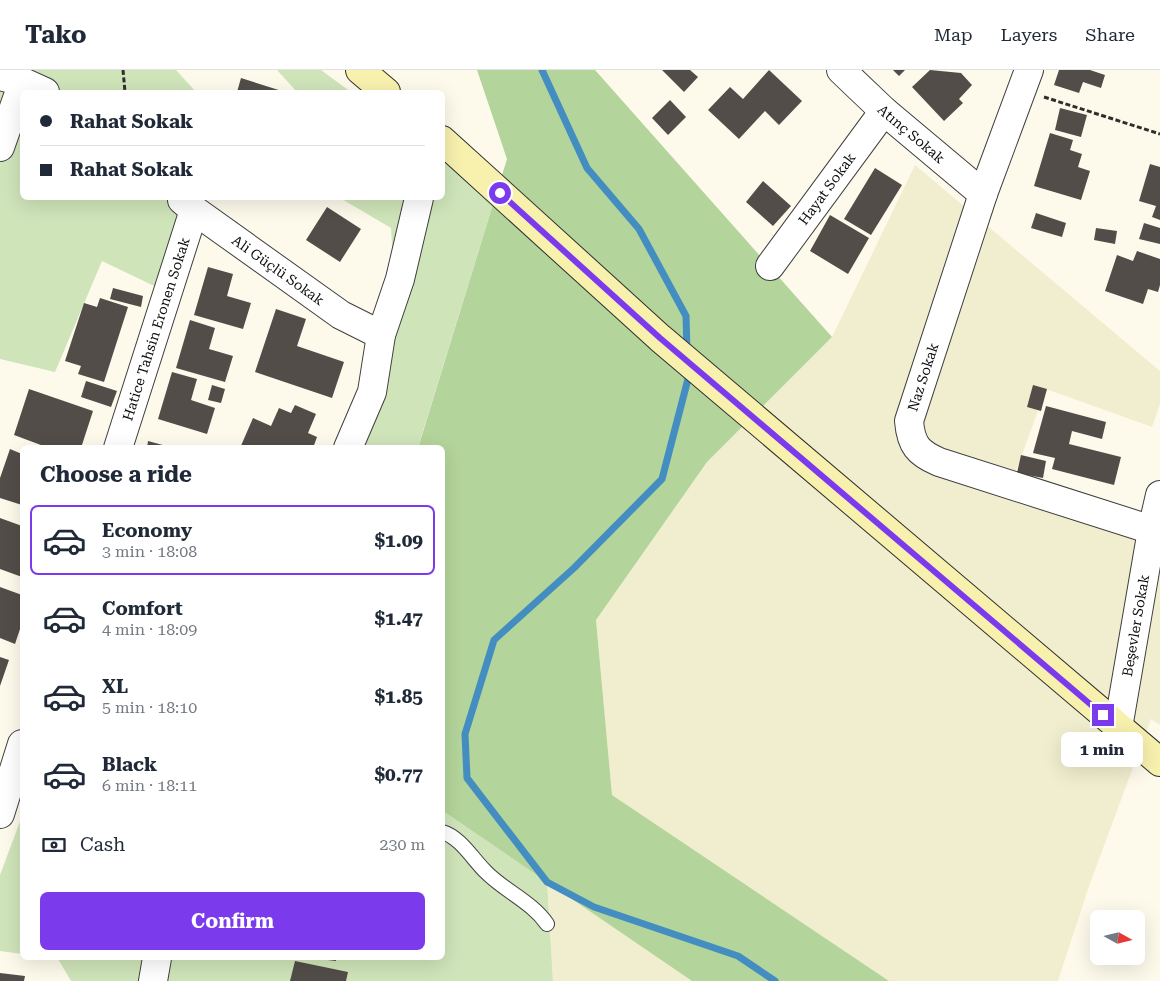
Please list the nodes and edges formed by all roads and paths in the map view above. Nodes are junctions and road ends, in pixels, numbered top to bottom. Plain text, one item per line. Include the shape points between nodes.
1 (123, 70) edge
2 (360, 70) edge
3 (841, 70) edge
4 (1026, 80) edge
5 (22, 83) edge
6 (125, 90) edge
7 (384, 90) edge
8 (884, 111) junction
9 (1160, 134) edge
10 (445, 143) edge
11 (0, 147) edge
12 (983, 194) junction
13 (419, 200) edge
14 (187, 204) edge
15 (770, 266) dead end
16 (381, 335) junction
17 (119, 445) edge
18 (349, 445) edge
19 (1160, 495) edge
20 (1152, 530) junction
21 (1118, 728) junction
22 (20, 750) edge
23 (1160, 762) edge
24 (0, 814) edge
25 (445, 833) edge
26 (547, 924) dead end
27 (157, 960) edge
28 (153, 981) edge

1 - 6 path
2 - 7 street
3 - 8 street, Atınç Sokak
4 - 9 path
4 - 12 street, Naz Sokak
5 - 11 street
8 - 12 street, Atınç Sokak
8 - 15 street, Hayat Sokak
10 - 21 street via 660,338
12 - 20 street, Naz Sokak via 909,422 910,436 917,449 939,462
13 - 16 street via 400,279
14 - 16 street, Ali Güçlü Sokak via 341,315
14 - 17 street, Hatice Tahsin Eronen Sokak
16 - 18 street via 372,392
19 - 20 street, Beşevler Sokak
20 - 21 street, Beşevler Sokak
21 - 23 street
22 - 24 street
25 - 26 lane via 452,834 487,873 539,913
27 - 28 street

